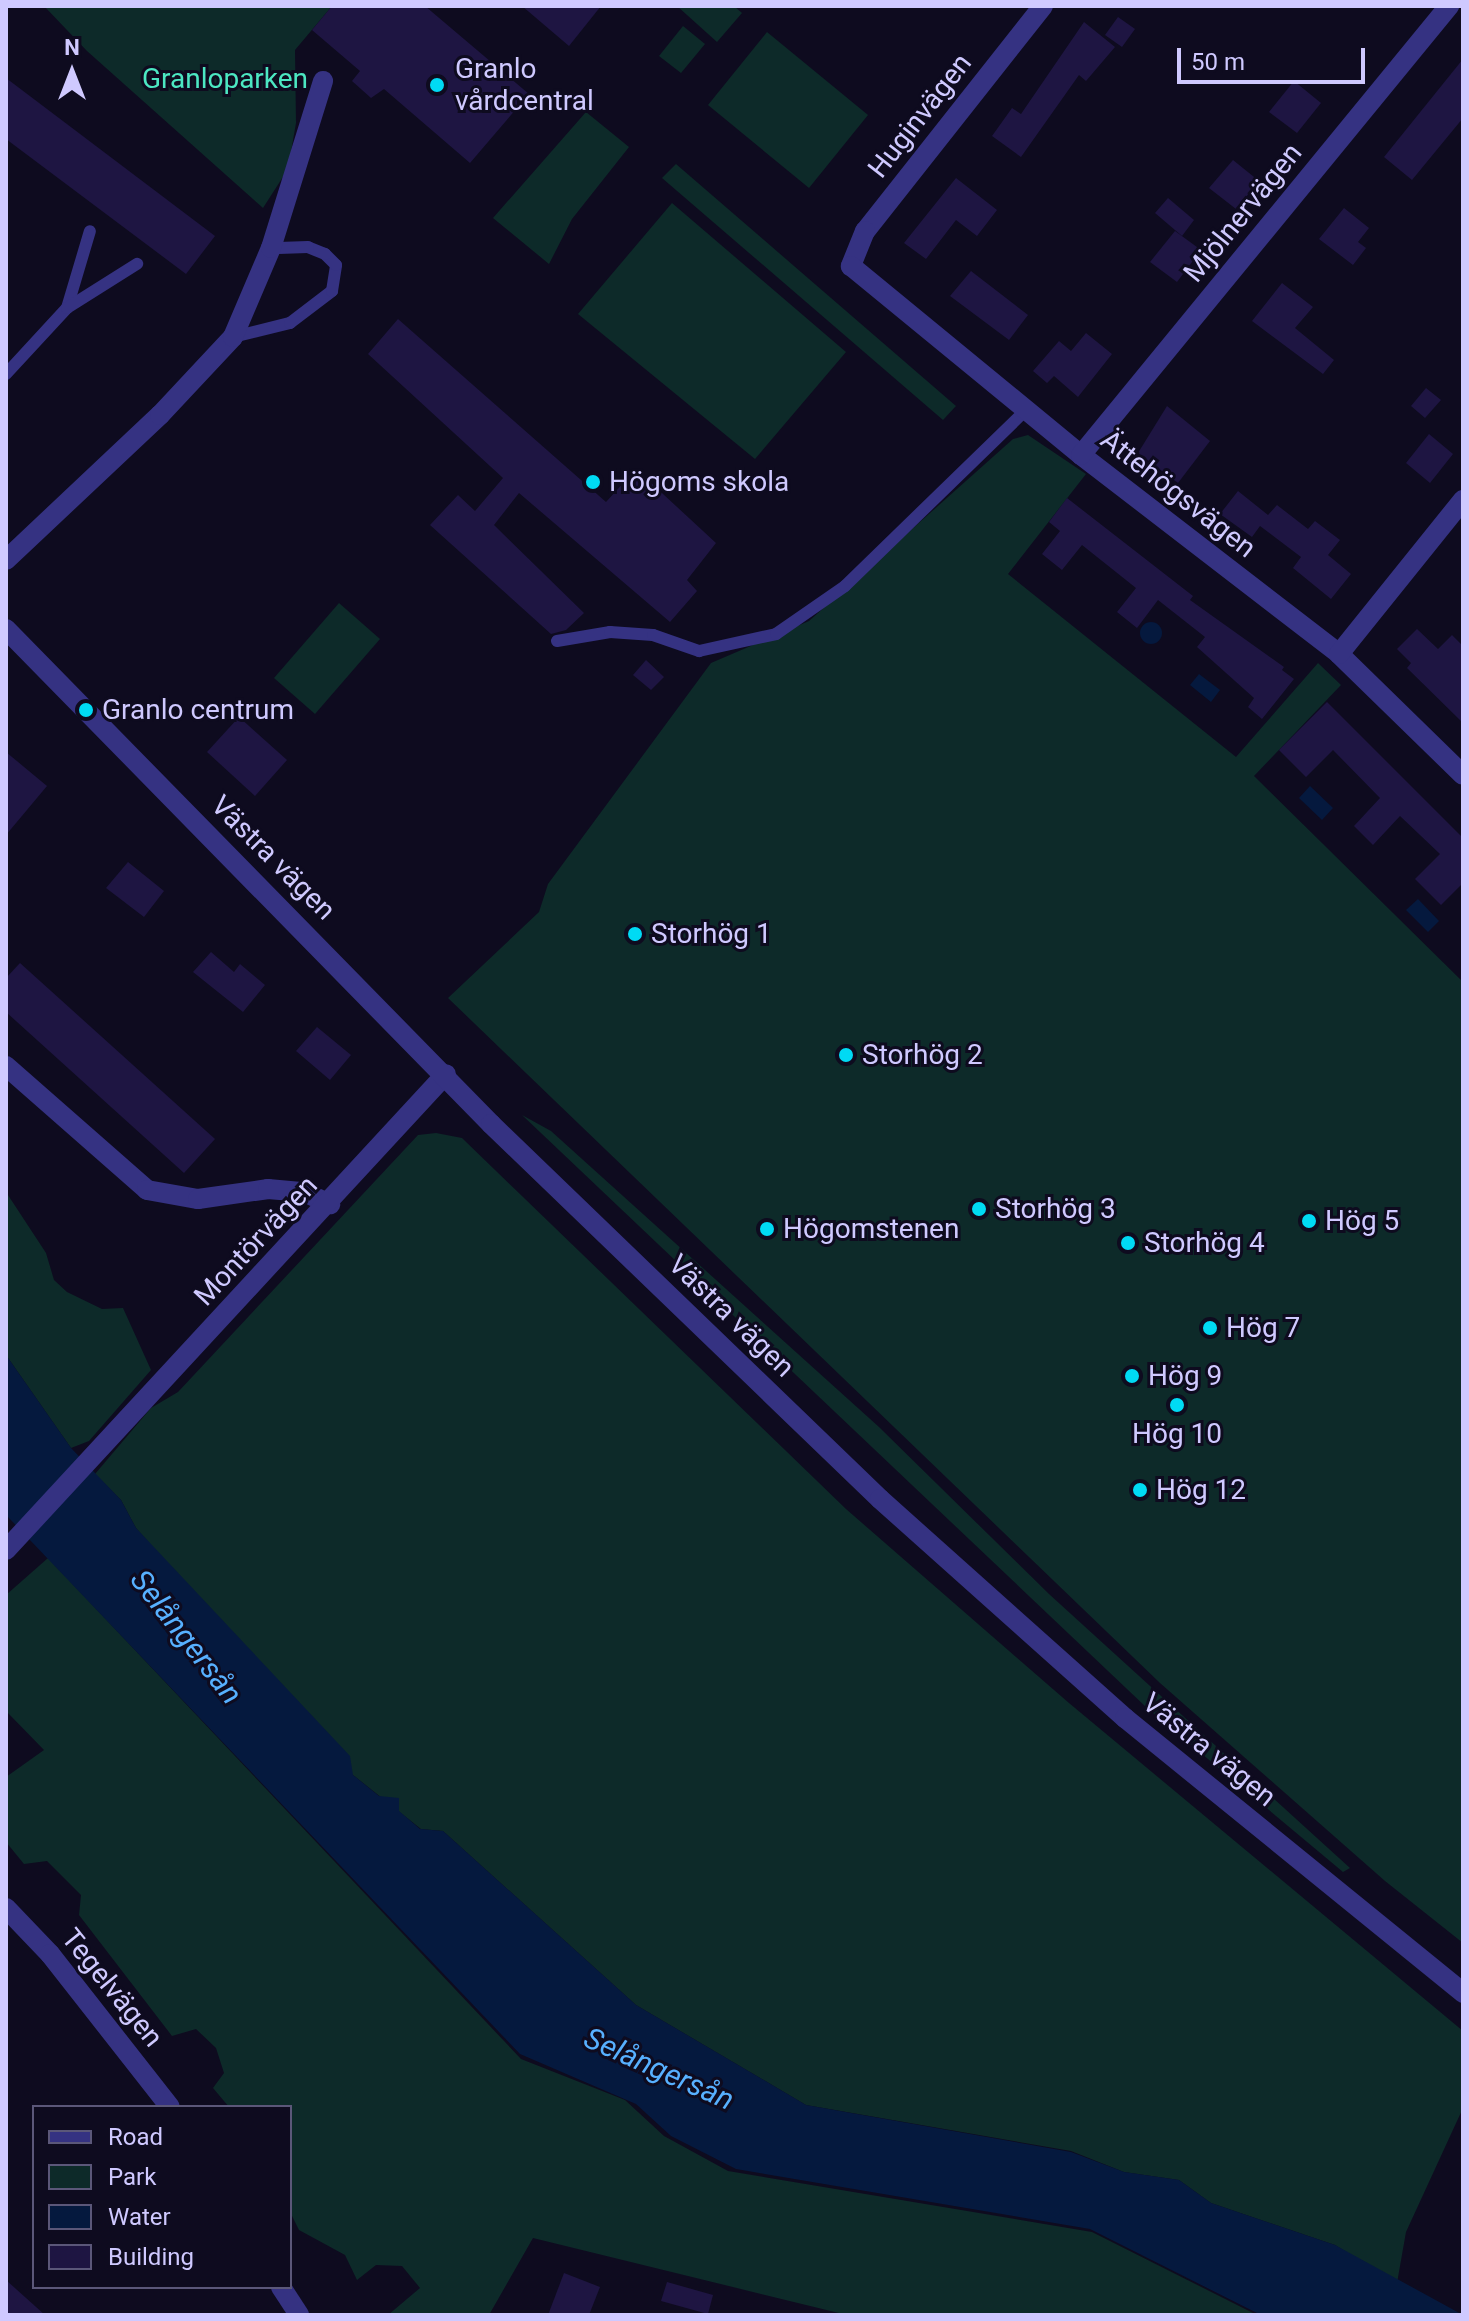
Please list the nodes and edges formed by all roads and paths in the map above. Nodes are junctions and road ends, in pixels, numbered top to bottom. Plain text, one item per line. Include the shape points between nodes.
1 (1043, 6) edge
2 (1449, 6) edge
3 (323, 81) dead end
4 (90, 231) dead end
5 (271, 248) junction
6 (137, 264) dead end
7 (851, 266) joint
8 (67, 308) junction
9 (233, 337) junction
10 (6, 374) edge
11 (1026, 410) junction
12 (1081, 455) junction
13 (1463, 500) edge
14 (6, 560) edge
15 (6, 629) edge
16 (557, 641) dead end
17 (1339, 654) junction
18 (1463, 775) edge
19 (6, 1066) edge
20 (446, 1074) junction
21 (330, 1204) junction
22 (6, 1550) edge
23 (6, 1908) edge
24 (1463, 1993) edge
25 (168, 2105) edge
26 (282, 2289) edge
27 (299, 2315) edge

1 - 7 street, Huginvägen via 865,231
2 - 12 street, Mjölnervägen
3 - 5 street
4 - 8 lane
5 - 9 street
5 - 9 lane via 308,247 325,254 336,265 332,291 290,323
6 - 8 lane
7 - 11 street, Ättehögsvägen
8 - 10 lane
9 - 14 street via 160,415
11 - 12 street, Ättehögsvägen
11 - 16 lane via 845,586 776,634 699,651 653,635
12 - 17 street, Ättehögsvägen
13 - 17 street
15 - 20 street, Västra vägen
17 - 18 street, Ättehögsvägen
19 - 21 street via 147,1190 198,1199 268,1189 304,1192
20 - 21 street, Montörvägen
20 - 24 street, Västra vägen via 880,1499 1125,1718
21 - 22 street, Montörvägen
23 - 25 street, Tegelvägen via 50,1954
26 - 27 street

